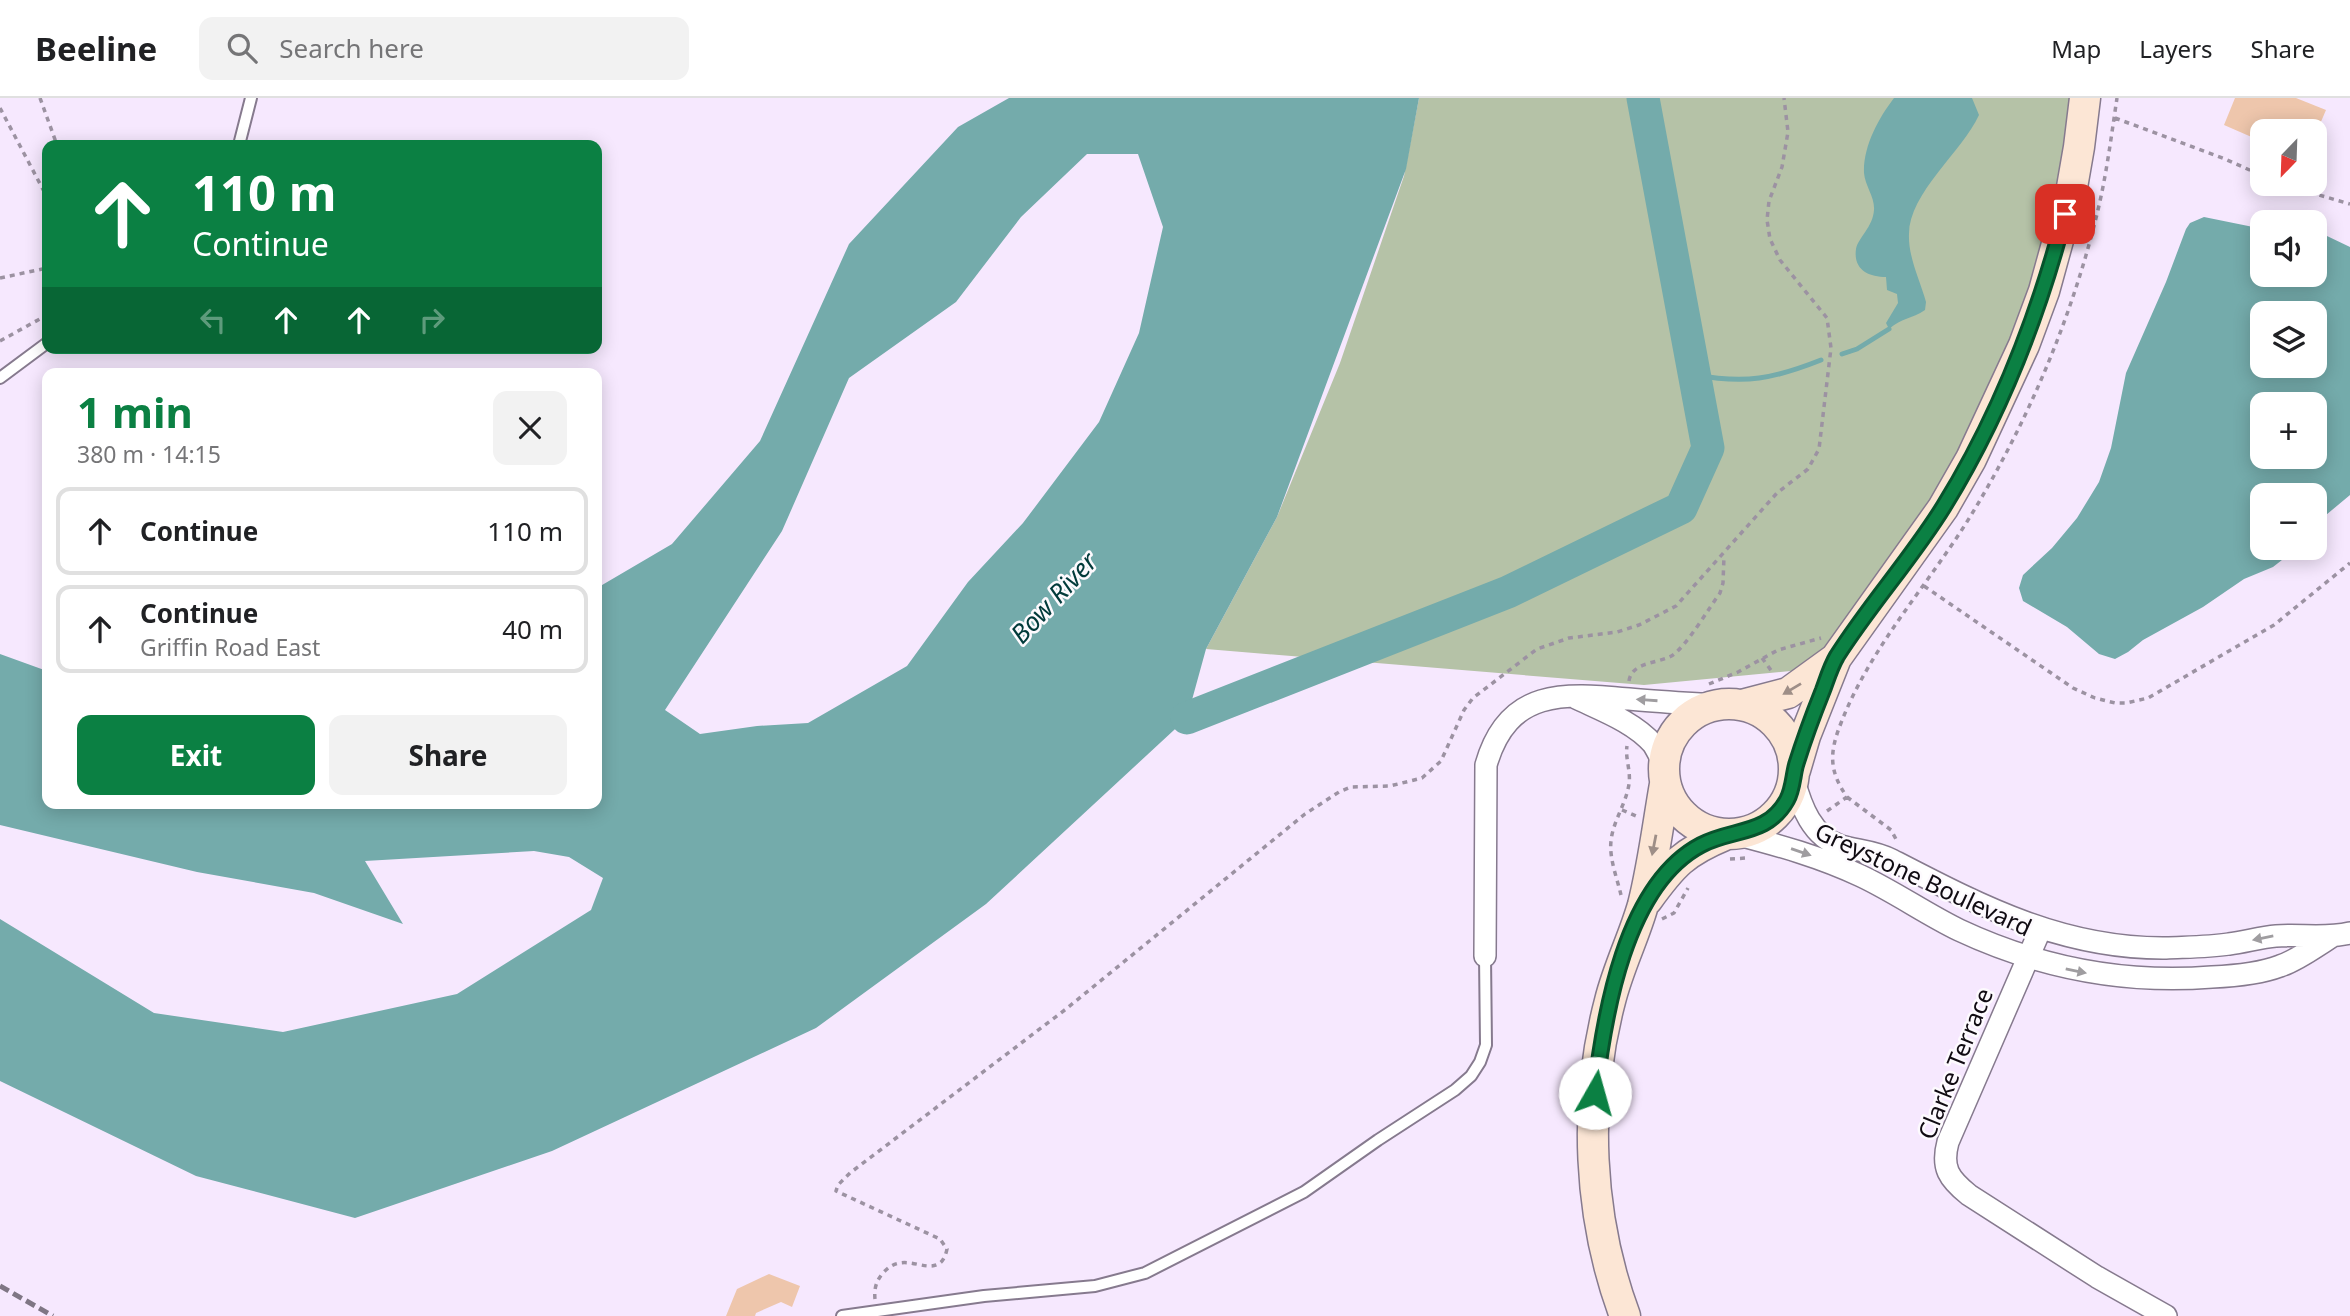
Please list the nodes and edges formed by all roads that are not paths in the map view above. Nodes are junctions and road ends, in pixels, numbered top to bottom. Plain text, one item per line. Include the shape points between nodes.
1 (251, 98) edge
2 (2085, 98) edge
3 (240, 140) edge
4 (42, 347) edge
5 (0, 378) edge
6 (1836, 658) junction
7 (1571, 696) junction
8 (1722, 698) junction
9 (1665, 774) junction
10 (1794, 775) junction
11 (1730, 843) junction
12 (1642, 906) junction
13 (2041, 928) junction
14 (2341, 935) edge
15 (1485, 956) joint
16 (2028, 958) junction
17 (842, 1316) edge
18 (1625, 1316) edge
19 (2166, 1316) edge

1 - 3 lane
2 - 6 main road via 2071,193 2024,345 1943,508
4 - 5 lane
6 -> 8 main road via 1788,693
6 - 10 main road
8 -> 7 street
7 - 9 street via 1640,733 1653,744
7 - 15 street via 1551,697 1517,713 1489,754 1485,779
8 - 9 main road via 1680,726 1669,744
8 - 10 main road via 1763,713 1780,728 1791,748
9 - 11 main road via 1673,804 1687,819
9 -> 12 main road
10 - 11 main road via 1787,800 1774,817
10 - 13 street, Greystone Boulevard via 1805,813 1831,842 1878,853 2003,916
11 - 12 main road via 1703,844 1682,857
11 -> 16 street, Greystone Boulevard via 1787,848 1841,867 1958,929
12 - 18 main road via 1610,1000 1593,1115 1601,1228
14 -> 13 street, Greystone Boulevard via 2276,936 2227,945 2164,948 2091,941
13 - 16 street, Clarke Terrace
16 -> 14 street, Greystone Boulevard via 2112,976 2193,979 2281,966
15 - 17 lane via 1486,1045 1471,1076 1304,1192 1145,1273 1095,1286
16 - 19 street, Clarke Terrace via 1948,1142 1945,1166 1956,1185 1969,1195

